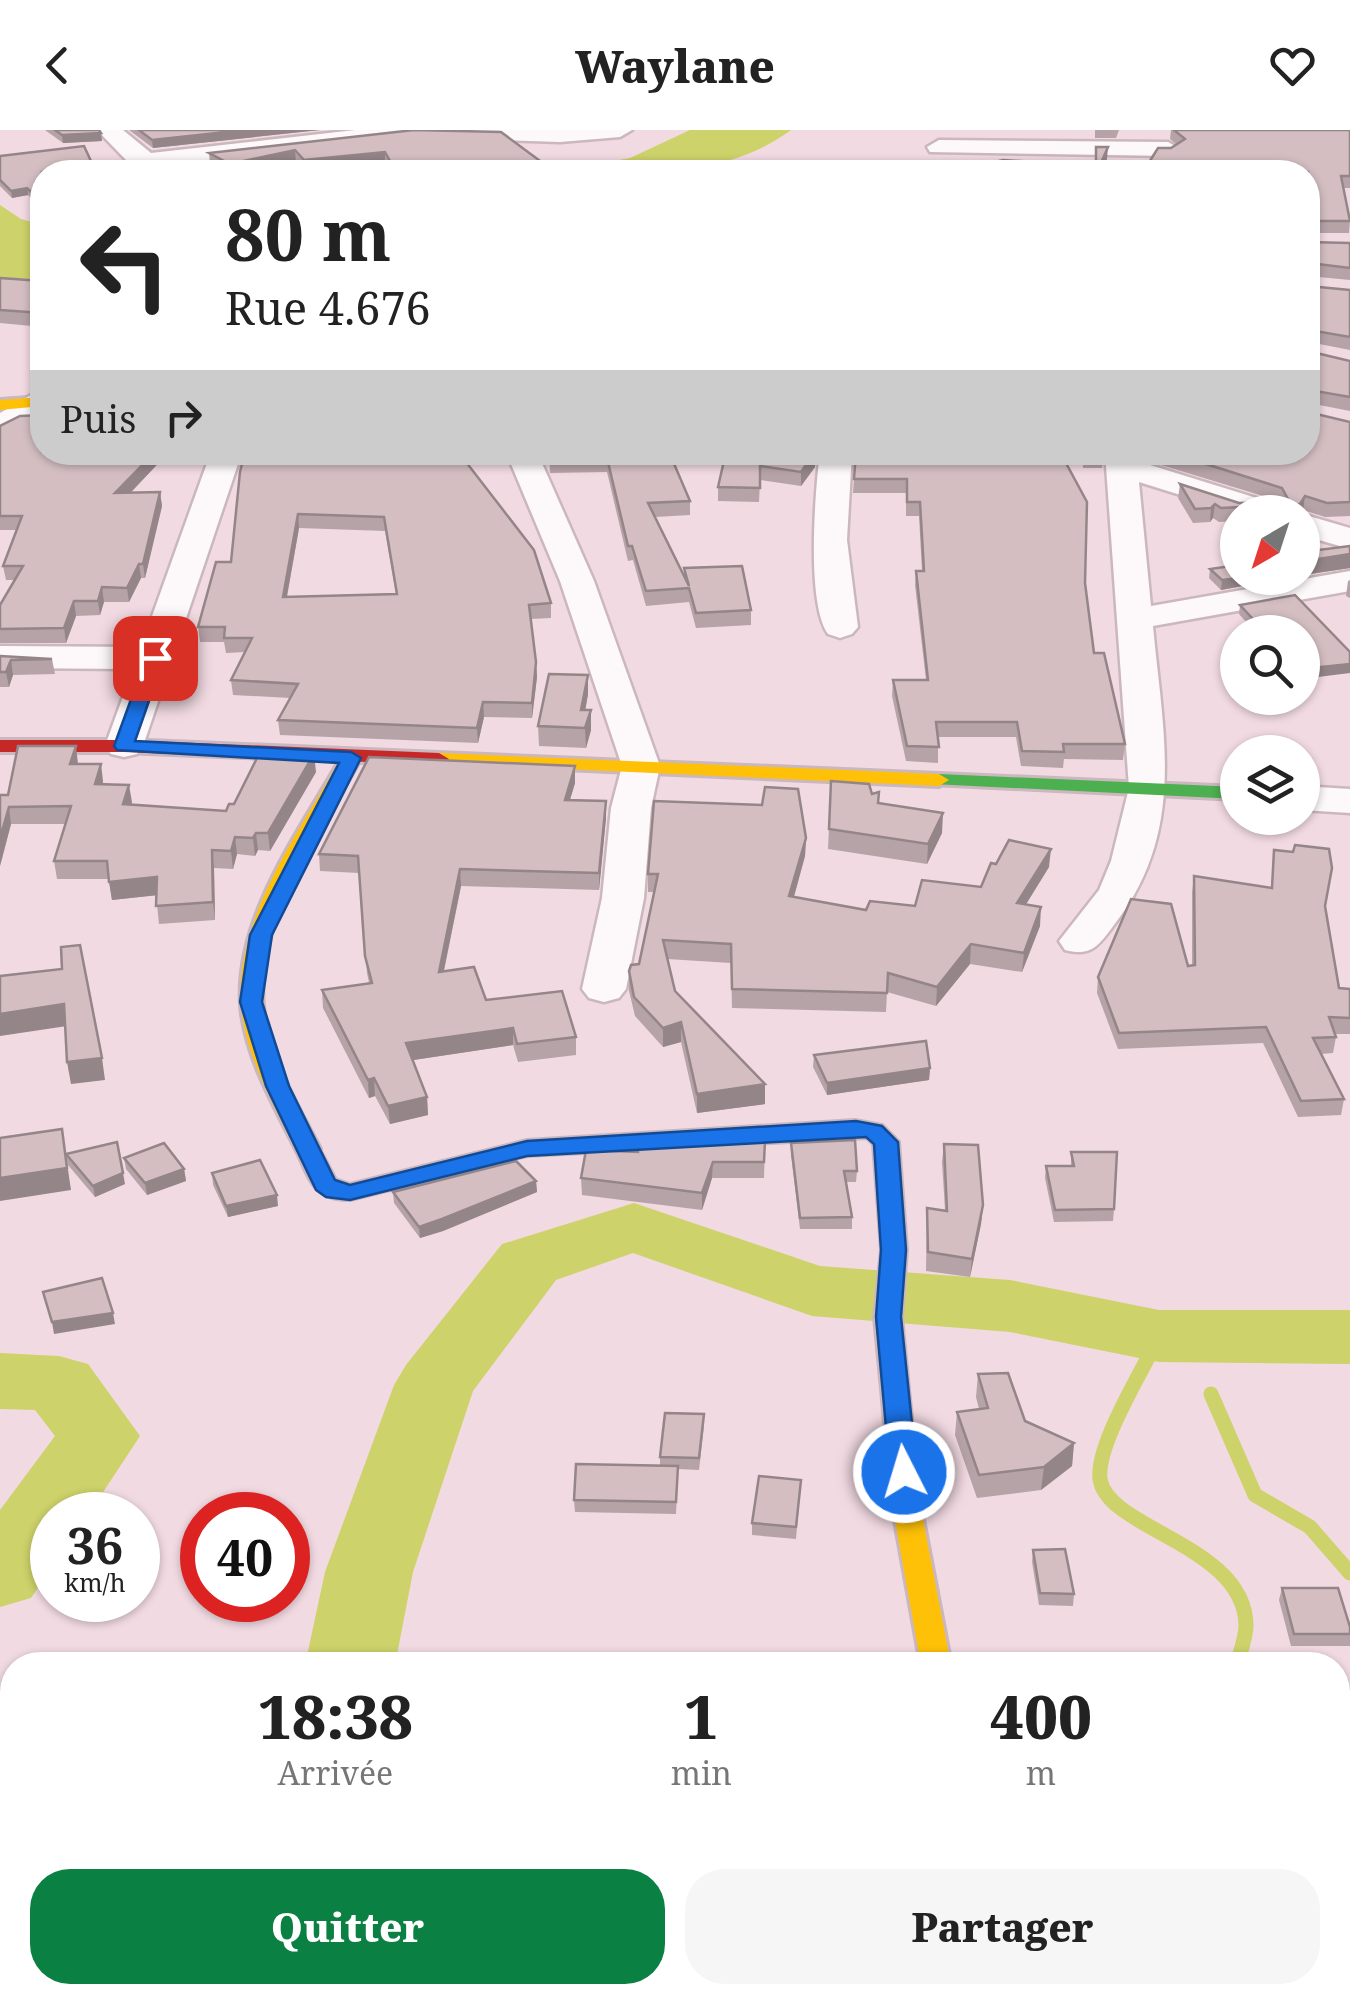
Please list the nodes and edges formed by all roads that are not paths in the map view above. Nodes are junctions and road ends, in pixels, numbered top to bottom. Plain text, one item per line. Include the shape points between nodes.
1 (109, 130) edge
2 (620, 130) edge
3 (939, 147) dead end
4 (1171, 151) edge
5 (30, 403) edge
6 (0, 405) edge
7 (30, 407) edge
8 (0, 427) edge
9 (222, 465) edge
10 (527, 465) edge
11 (834, 465) edge
12 (1122, 465) edge
13 (1139, 465) edge
14 (1221, 495) edge
15 (1320, 529) edge
16 (1350, 538) edge
17 (1350, 581) edge
18 (1135, 619) junction
19 (840, 628) dead end
20 (0, 658) edge
21 (155, 658) junction
22 (0, 746) edge
23 (124, 746) junction
24 (351, 758) junction
25 (640, 766) junction
26 (1148, 788) junction
27 (1220, 793) edge
28 (1320, 799) edge
29 (1350, 801) edge
30 (1080, 940) dead end
31 (604, 989) dead end
32 (934, 1652) edge

1 - 2 street via 137,157 151,160 419,130
3 - 4 street
5 - 6 street
7 - 8 street
9 - 21 street
10 - 25 street via 577,580
11 - 19 street via 828,507
12 - 18 street
13 - 14 street
15 - 16 street
17 - 18 street
18 - 26 street
20 - 21 street
21 - 23 street
22 - 23 street
23 - 24 street
24 - 25 street
24 - 32 street via 261,935 251,1002 278,1086 325,1184 350,1192 527,1148 874,1131 886,1142 894,1250 888,1317 906,1504
25 - 26 street
25 - 31 street
26 - 27 street
26 - 30 street via 1118,892
28 - 29 street

